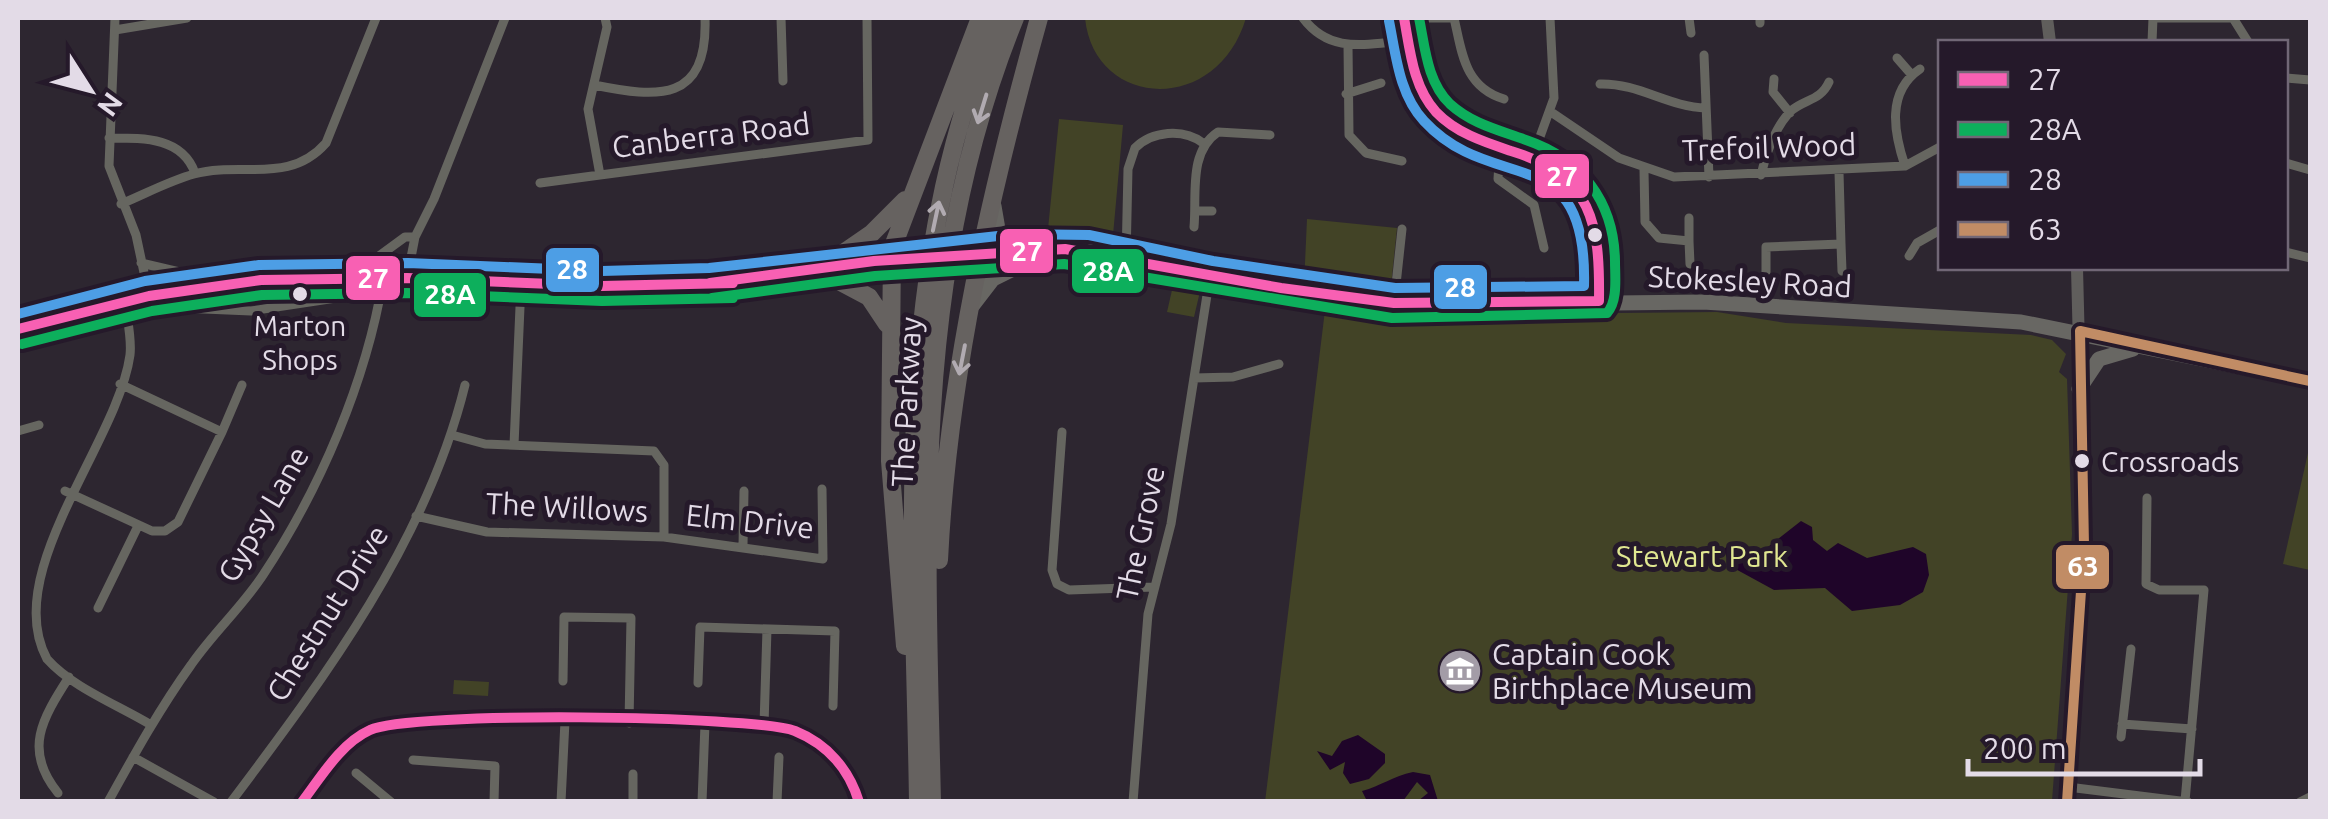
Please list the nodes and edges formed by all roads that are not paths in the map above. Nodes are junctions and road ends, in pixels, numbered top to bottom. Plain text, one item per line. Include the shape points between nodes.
1 (115, 18) edge
2 (187, 18) edge
3 (376, 18) edge
4 (505, 18) edge
5 (605, 18) edge
6 (705, 18) edge
7 (781, 18) edge
8 (867, 18) edge
9 (980, 18) edge
10 (996, 18) edge
11 (1016, 18) edge
12 (1039, 18) edge
13 (1303, 18) edge
14 (1404, 18) edge
15 (1421, 18) edge
16 (1452, 18) edge
17 (1550, 18) edge
18 (1689, 18) edge
19 (2154, 18) edge
20 (2234, 18) edge
21 (114, 30) junction
22 (1691, 33) dead end
23 (2247, 40) edge
24 (1406, 41) junction
25 (1348, 45) junction
26 (1704, 55) dead end
27 (1898, 58) dead end
28 (1774, 79) dead end
29 (783, 81) dead end
30 (1830, 82) dead end
31 (1381, 83) dead end
32 (594, 85) junction
33 (1774, 92) junction
34 (1346, 94) junction
35 (1823, 94) junction
36 (1610, 97) dead end
37 (1763, 98) dead end
38 (1504, 99) dead end
39 (1832, 104) dead end
40 (1706, 108) junction
41 (1551, 112) junction
42 (1790, 113) junction
43 (1257, 118) dead end
44 (1256, 134) junction
45 (1270, 136) dead end
46 (110, 138) junction
47 (1203, 143) junction
48 (1500, 147) junction
49 (1938, 148) edge
50 (1532, 156) junction
51 (1402, 161) dead end
52 (1906, 166) junction
53 (1644, 170) junction
54 (1839, 172) junction
55 (195, 174) junction
56 (600, 175) junction
57 (1762, 175) junction
58 (1709, 178) junction
59 (540, 183) dead end
60 (910, 195) junction
61 (994, 202) junction
62 (121, 204) junction
63 (1196, 211) junction
64 (1212, 212) dead end
65 (1689, 218) dead end
66 (1194, 228) dead end
67 (1402, 229) dead end
68 (1938, 231) edge
69 (1908, 234) dead end
70 (415, 236) junction
71 (1690, 241) junction
72 (1841, 244) junction
73 (1916, 244) junction
74 (1544, 248) dead end
75 (1016, 249) junction
76 (1909, 256) dead end
77 (1123, 259) junction
78 (972, 260) junction
79 (1032, 261) junction
80 (141, 263) junction
81 (1690, 264) dead end
82 (896, 266) junction
83 (1842, 270) dead end
84 (2078, 270) edge
85 (1766, 272) dead end
86 (827, 273) junction
87 (1210, 276) junction
88 (406, 278) junction
89 (382, 280) junction
90 (522, 284) junction
91 (174, 291) junction
92 (346, 294) dead end
93 (149, 296) junction
94 (1598, 300) junction
95 (125, 302) junction
96 (1394, 303) junction
97 (973, 306) junction
98 (18, 329) edge
99 (889, 329) junction
100 (2080, 331) junction
101 (2142, 348) junction
102 (1279, 364) dead end
103 (1194, 378) junction
104 (2310, 380) edge
105 (120, 384) junction
106 (242, 385) dead end
107 (464, 385) dead end
108 (2079, 388) junction
109 (39, 425) dead end
110 (18, 431) edge
111 (222, 432) junction
112 (1062, 432) dead end
113 (452, 434) junction
114 (514, 445) junction
115 (822, 489) dead end
116 (65, 491) junction
117 (744, 491) dead end
118 (2147, 498) dead end
119 (416, 516) junction
120 (138, 526) junction
121 (664, 537) junction
122 (742, 546) junction
123 (1154, 587) junction
124 (2204, 590) junction
125 (2216, 590) dead end
126 (98, 608) dead end
127 (767, 630) junction
128 (2201, 638) junction
129 (2214, 640) dead end
130 (2131, 649) dead end
131 (2130, 662) junction
132 (2144, 664) dead end
133 (69, 677) junction
134 (564, 681) dead end
135 (698, 683) dead end
136 (833, 706) dead end
137 (565, 721) junction
138 (629, 723) junction
139 (705, 724) junction
140 (2122, 724) junction
141 (151, 725) junction
142 (764, 725) junction
143 (2192, 730) junction
144 (2121, 738) dead end
145 (931, 740) junction
146 (918, 755) junction
147 (133, 756) junction
148 (779, 757) dead end
149 (414, 760) dead end
150 (356, 773) dead end
151 (634, 774) dead end
152 (58, 794) dead end
153 (2067, 794) edge
154 (2310, 797) edge
155 (387, 800) edge
156 (2187, 801) edge
157 (108, 802) edge
158 (214, 802) edge
159 (231, 802) edge
160 (302, 802) edge
161 (494, 802) edge
162 (561, 802) edge
163 (633, 802) edge
164 (702, 802) edge
165 (777, 802) edge
166 (858, 802) edge
167 (918, 802) edge
168 (932, 802) edge
169 (1133, 802) edge
170 (2300, 802) edge

1 - 21 street
2 - 21 street
3 - 55 street via 326,143 313,158 292,169
4 - 70 street
5 - 32 street, Canberra Road
6 - 32 street via 706,44 682,85 652,96
7 - 29 street
8 - 56 street, Canberra Road via 868,140
9 - 60 highway
146 -> 10 highway, The Parkway via 913,432 923,285 951,148
11 -> 145 highway, The Parkway via 964,174 936,332 928,494
12 - 61 highway
13 - 25 street via 1320,36
14 - 24 street
15 - 16 street
16 - 38 street via 1471,78
17 - 41 street
18 - 22 street
19 - 20 street
20 - 23 street
21 - 46 street
24 - 25 street
24 - 48 street via 1435,114 1475,142
25 - 34 street
26 - 40 street
27 - 52 street via 1915,72 1894,118
28 - 33 street
30 - 35 street
31 - 34 street
32 - 56 street, Canberra Road via 588,109
33 - 37 street
33 - 42 street
34 - 51 street via 1346,124 1358,147
35 - 39 street
35 - 42 street
36 - 40 street via 1605,84
40 - 58 street
41 - 50 street
41 - 53 street, Trefoil Wood
42 - 57 street
43 - 44 street
44 - 45 street
44 - 47 street via 1218,132
46 - 55 street via 172,144 190,158
46 - 62 street via 108,166
47 - 63 street
47 - 77 street via 1186,134 1161,134 1135,148
48 - 50 street
48 - 74 street via 1498,179 1534,205
49 - 52 street, Trefoil Wood
50 - 94 street via 1569,181 1592,214 1600,246
52 - 54 street, Trefoil Wood
53 - 58 street, Trefoil Wood
53 - 71 street via 1645,222 1658,238
54 - 57 street, Trefoil Wood
54 - 72 street
55 - 62 street
56 - 59 street
57 - 58 street, Trefoil Wood
60 - 82 highway
60 - 86 highway
61 - 75 main road via 999,235
61 - 78 highway
62 - 80 street
63 - 64 street
63 - 66 street
65 - 71 street
67 - 96 street
68 - 73 street
69 - 73 street
70 - 80 street via 375,260 349,266 188,274
70 - 88 street
71 - 81 street
72 - 83 street
72 - 85 street via 1766,242
73 - 76 street
75 - 77 main road, Stokesley Road via 1086,250
75 - 78 main road, Stokesley Road
77 - 79 main road, Stokesley Road
77 - 87 main road, Stokesley Road
78 - 79 main road, Stokesley Road
78 - 82 highway, Stokesley Road
78 - 97 highway
79 - 97 main road via 993,278
80 - 93 street
82 - 86 highway, Stokesley Road
82 - 99 highway
84 - 100 main road
86 - 90 highway, Stokesley Road via 710,283
86 - 99 highway via 869,297
87 - 96 main road, Stokesley Road
87 - 103 street, The Grove
88 - 89 highway, Stokesley Road
88 - 90 highway, Stokesley Road
89 - 91 highway, Stokesley Road via 261,280
89 - 141 street, Gypsy Lane via 353,391 304,502 264,574
90 - 114 street
91 - 92 street via 180,308 250,311
91 - 93 highway, Stokesley Road
93 - 95 highway, Stokesley Road
94 - 96 main road, Stokesley Road
94 - 100 main road, Stokesley Road via 2021,322
95 - 98 highway, Stokesley Road
95 - 105 street via 130,356
97 -> 145 highway via 940,532
99 - 146 highway via 891,477
100 - 101 main road, Stokesley Road
100 - 108 main road
101 - 104 main road, Stokesley Road
101 - 108 main road via 2099,358
102 - 103 street via 1233,377
103 - 123 street, The Grove
105 - 111 street
105 - 116 street
106 - 111 street
107 - 113 street, Chestnut Drive
108 - 153 main road via 2084,546
109 - 110 street
111 - 120 street via 178,522 159,532
112 - 123 street via 1052,570 1057,584 1076,590
113 - 114 street, The Willows
113 - 119 street, Chestnut Drive
114 - 121 street, The Willows via 654,451 664,464
115 - 122 street, Elm Drive via 823,559
116 - 120 street
116 - 133 street via 26,595 40,649
117 - 122 street
118 - 124 street via 2146,584
119 - 121 street, The Willows via 487,532
119 - 159 street, Chestnut Drive via 376,594
120 - 126 street
121 - 122 street, Elm Drive
123 - 169 street, The Grove via 1140,675
124 - 125 street
124 - 128 street
127 - 135 street via 700,627
127 - 136 street via 835,631
127 - 142 street
128 - 129 street
128 - 143 street
130 - 131 street
131 - 132 street
131 - 140 street
133 - 141 street
133 - 152 street via 35,747
134 - 138 street via 564,617 631,618
137 - 138 street
137 - 160 street via 402,721 372,728 340,754
137 - 162 street
138 - 139 street
139 - 142 street
139 - 164 street
140 - 143 street
140 - 144 street
141 - 147 street, Gypsy Lane
142 - 166 street via 821,744 840,764
143 - 156 street
145 - 168 highway, The Parkway
146 - 167 highway, The Parkway
147 - 157 street, Gypsy Lane
147 - 158 street
148 - 165 street
149 - 161 street via 496,766
150 - 155 street
151 - 163 street
153 - 156 street
154 - 170 street

